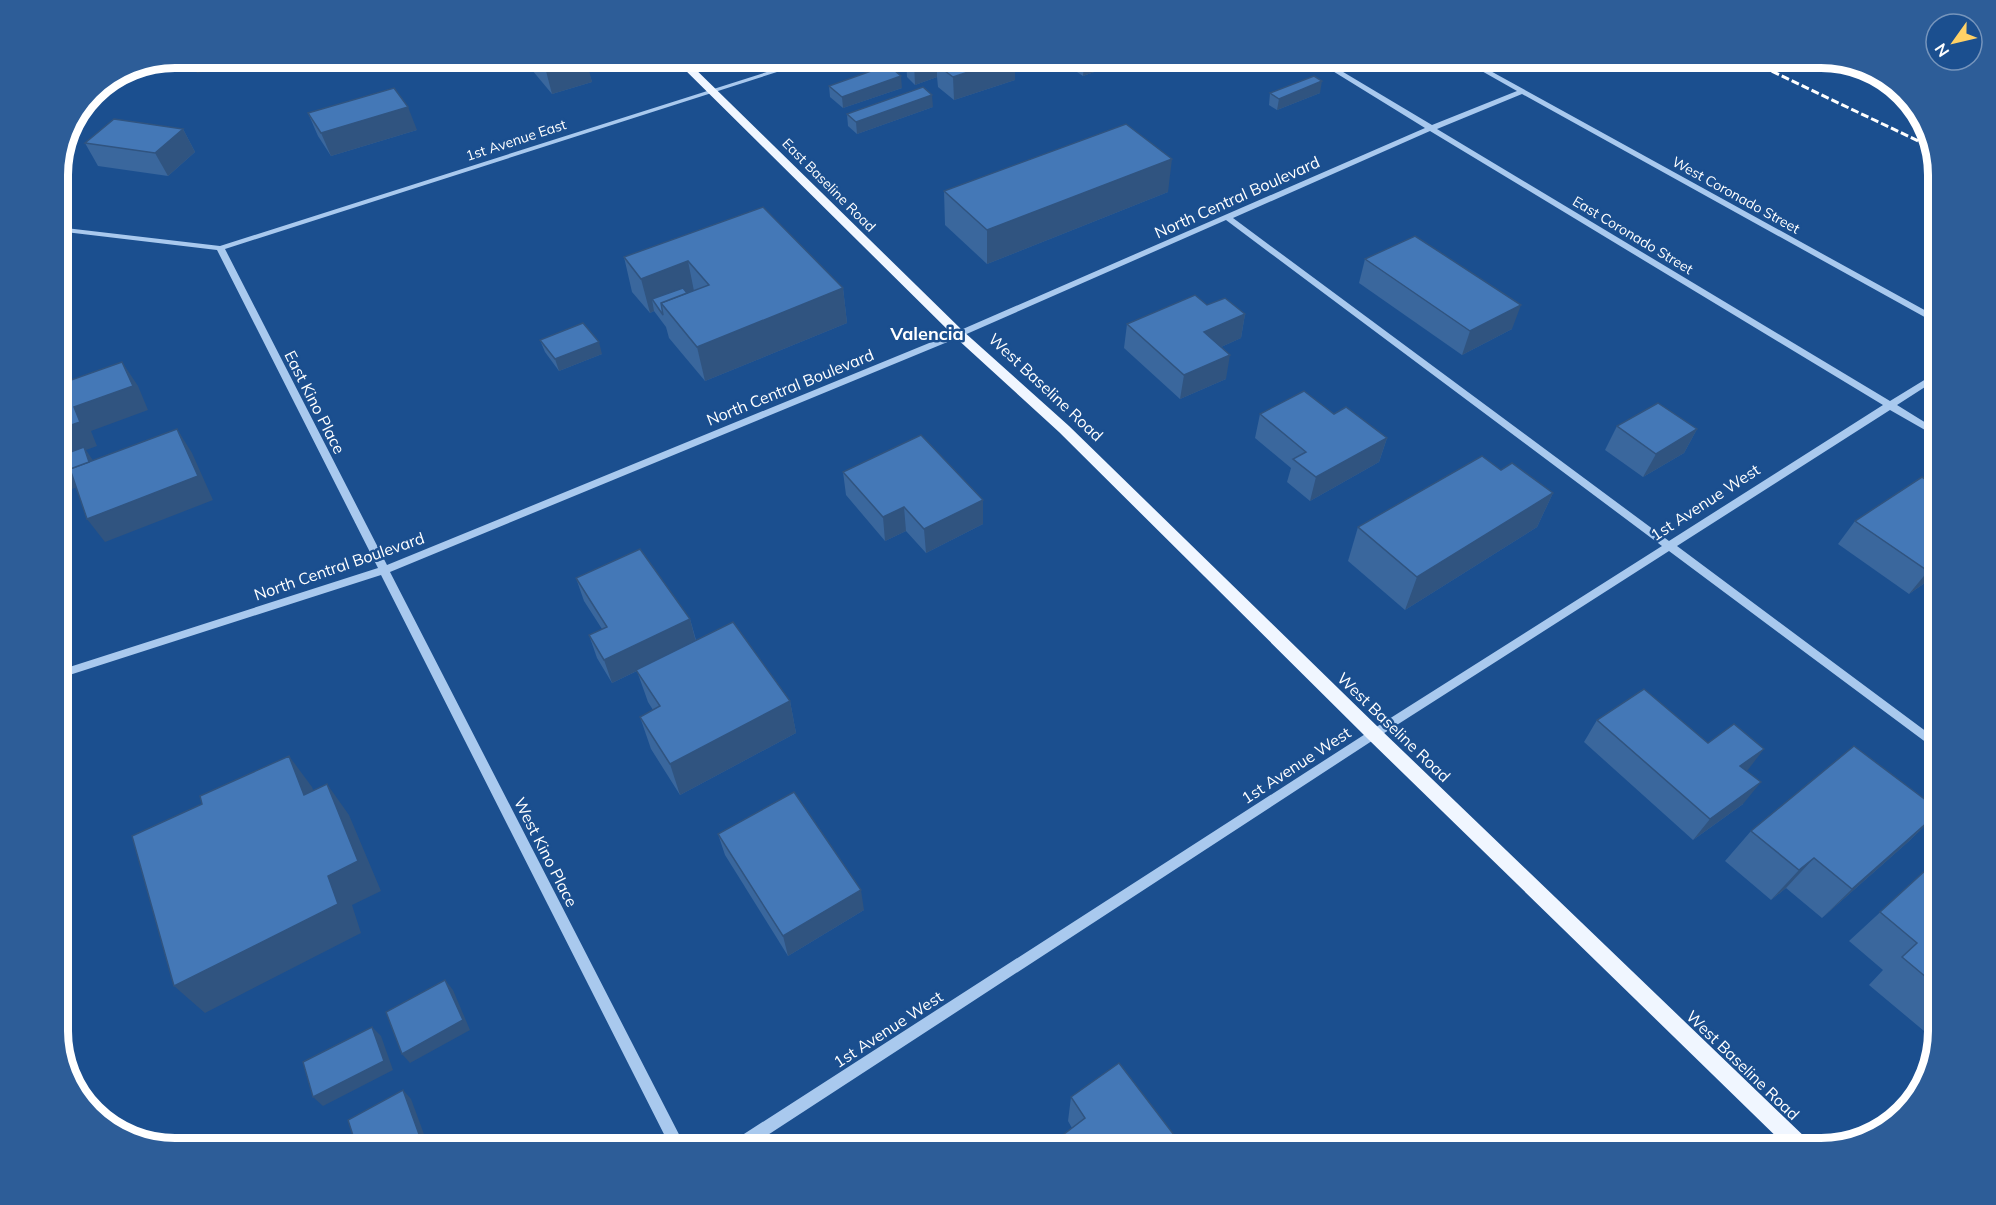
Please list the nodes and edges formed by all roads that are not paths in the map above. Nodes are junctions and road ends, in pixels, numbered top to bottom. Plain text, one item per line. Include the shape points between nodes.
1 (688, 68) edge
2 (787, 68) edge
3 (1331, 68) edge
4 (1479, 68) edge
5 (713, 92) junction
6 (1521, 92) junction
7 (1429, 129) junction
8 (1227, 217) junction
9 (68, 230) edge
10 (220, 248) junction
11 (1928, 316) edge
12 (959, 334) junction
13 (1928, 381) edge
14 (1889, 405) junction
15 (1928, 428) edge
16 (1668, 546) junction
17 (384, 570) junction
18 (68, 671) edge
19 (1374, 734) junction
20 (1928, 739) edge
21 (674, 1138) edge
22 (750, 1138) edge
23 (1792, 1138) edge

1 - 5 main road, East Baseline Road
2 - 5 street, 1st Avenue East
3 - 7 street, East Coronado Street
4 - 6 street
5 - 10 street, 1st Avenue East
5 - 12 main road, East Baseline Road
6 - 7 street, North Central Boulevard
6 - 11 street, West Coronado Street
7 - 8 street, North Central Boulevard
7 - 14 street, East Coronado Street
8 - 12 street, North Central Boulevard
8 - 16 street
9 - 10 street
10 - 17 street, East Kino Place
12 - 17 street, North Central Boulevard
12 - 19 main road, West Baseline Road via 1064,429
13 - 14 street, 1st Avenue West
14 - 15 street, East Coronado Street
14 - 16 street, 1st Avenue West
16 - 19 street, 1st Avenue West
16 - 20 street
17 - 18 street, North Central Boulevard
17 - 21 street, West Kino Place
19 - 22 street, 1st Avenue West
19 - 23 main road, West Baseline Road

